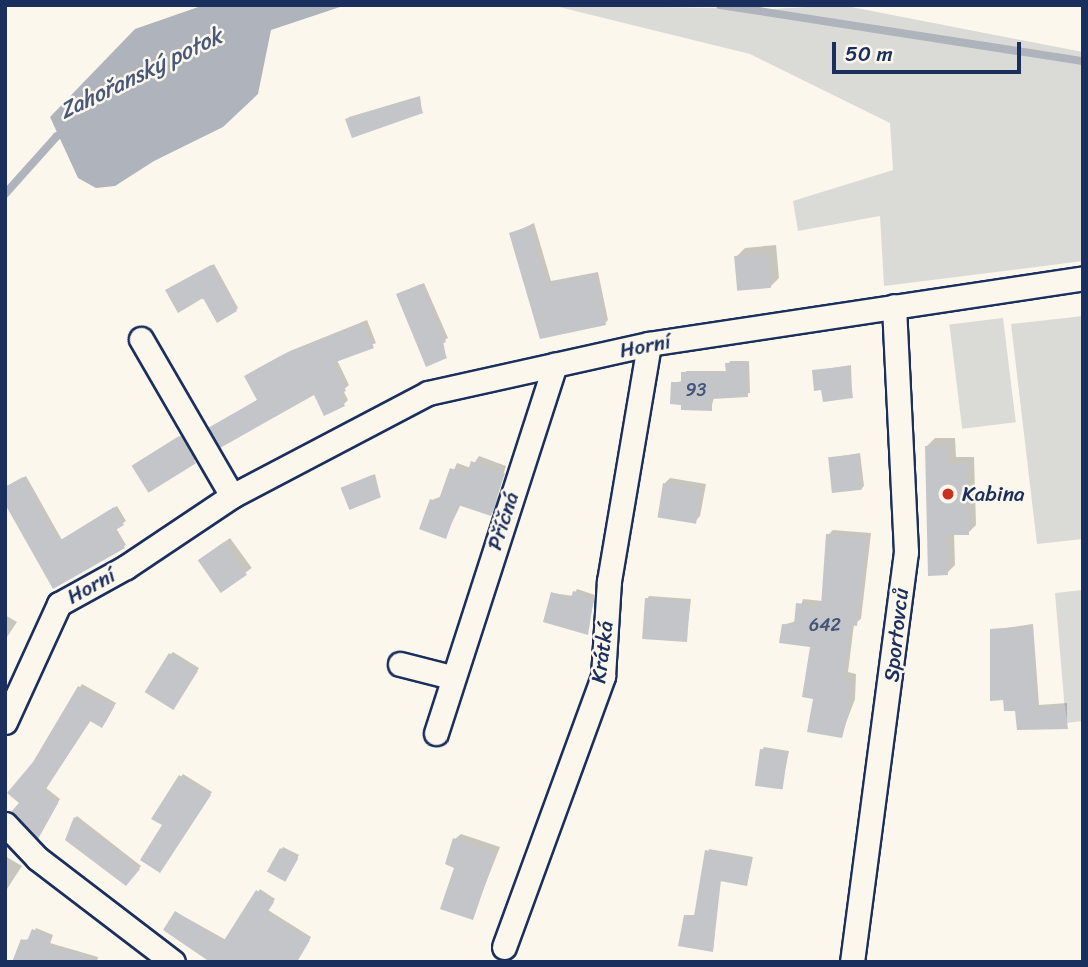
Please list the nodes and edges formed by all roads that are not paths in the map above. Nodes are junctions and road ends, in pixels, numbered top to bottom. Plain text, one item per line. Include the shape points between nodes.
1 (1083, 278) edge
2 (894, 306) junction
3 (141, 339) dead end
4 (649, 344) junction
5 (555, 365) junction
6 (232, 496) junction
7 (400, 664) dead end
8 (451, 677) junction
9 (5, 722) edge
10 (436, 733) dead end
11 (5, 824) edge
12 (504, 947) dead end
13 (173, 962) edge
14 (852, 962) edge

1 - 2 street, Horní
2 - 4 street, Horní
2 - 14 street, Sportovců via 906,552
3 - 6 street
4 - 5 street, Horní
4 - 12 street, Krátká via 608,581 603,676
5 - 6 street, Horní via 428,393
5 - 8 street, Příčná
6 - 9 street, Horní via 126,567 59,604
7 - 8 street
8 - 10 street, Příčná
11 - 13 street via 37,858

